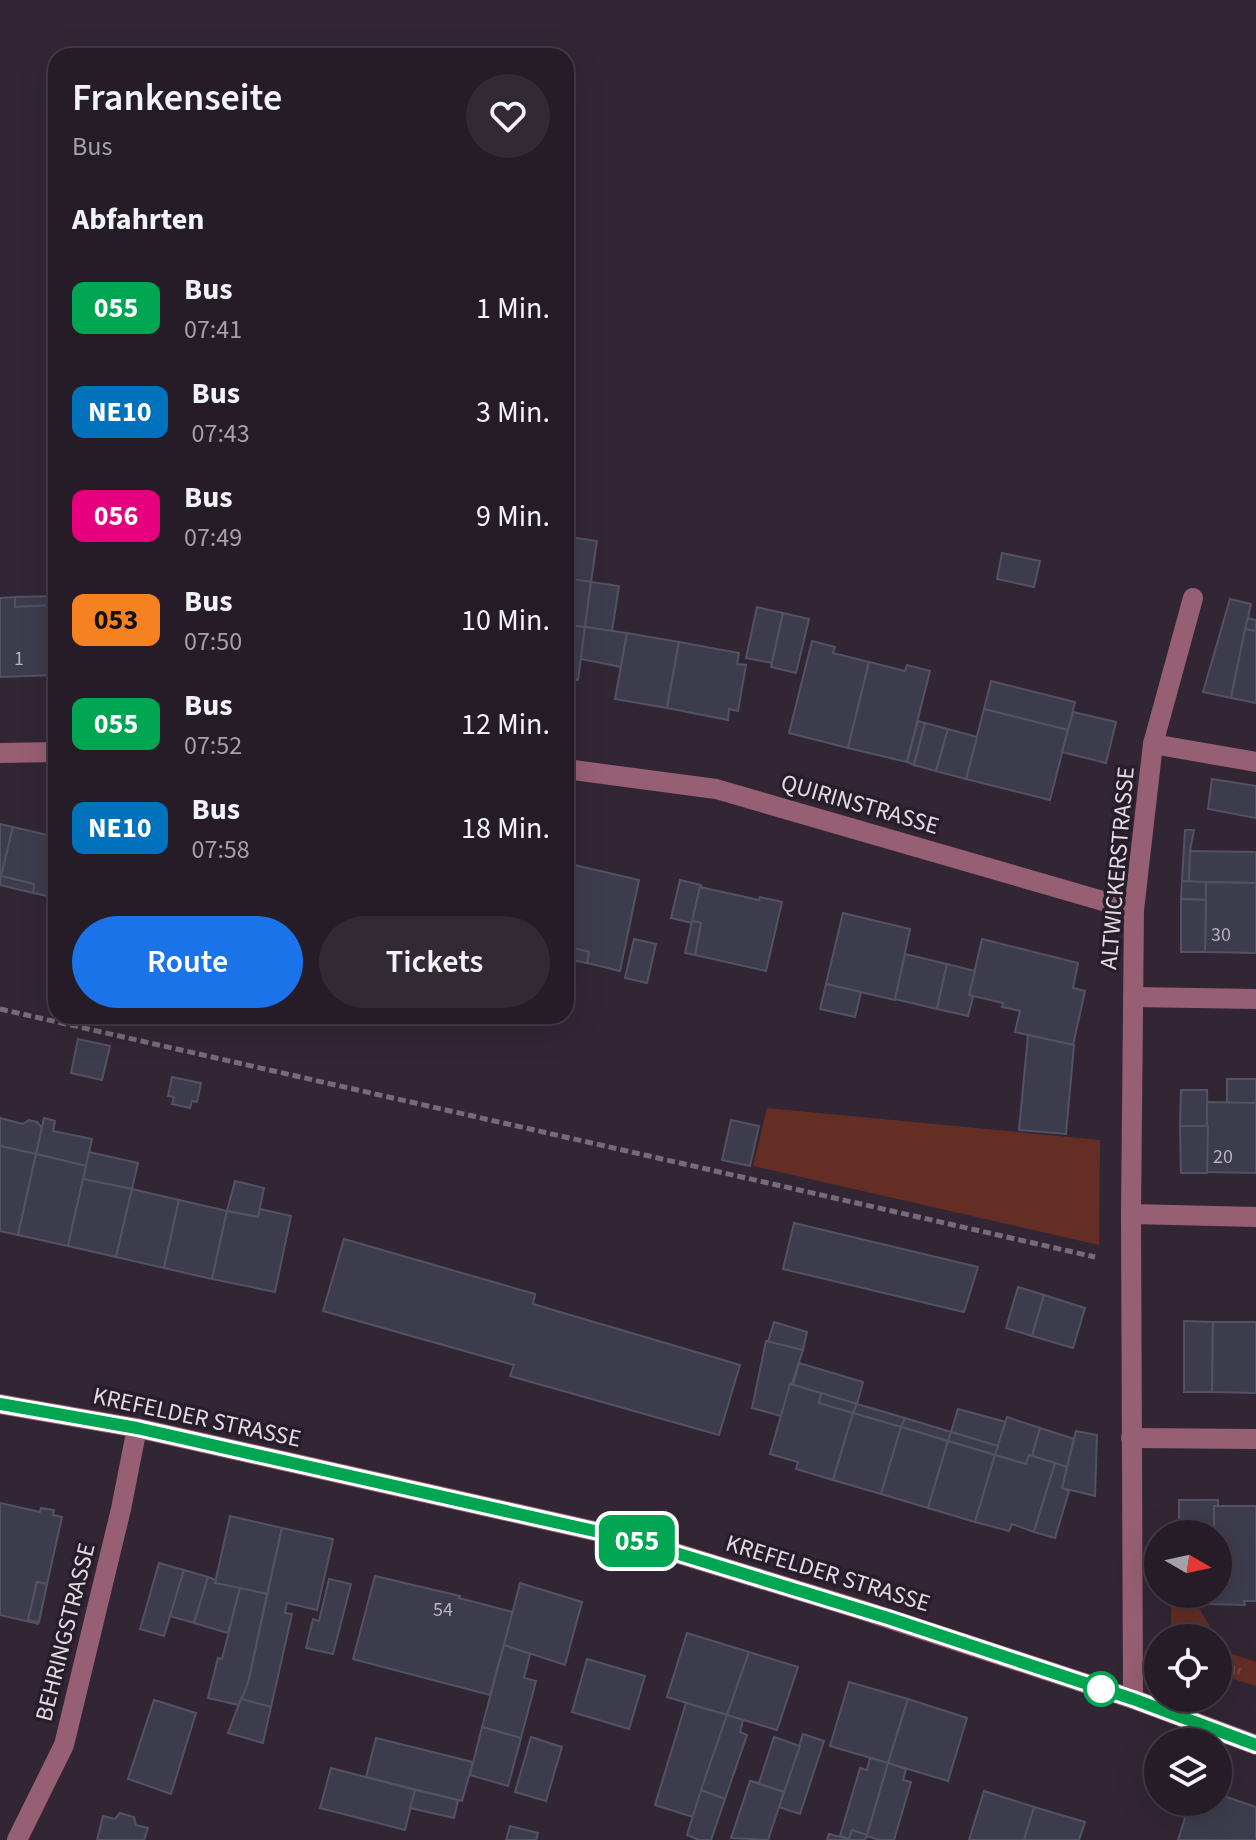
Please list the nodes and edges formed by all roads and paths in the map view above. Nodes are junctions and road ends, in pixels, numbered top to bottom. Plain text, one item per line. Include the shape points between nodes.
1 (1193, 598) dead end
2 (1153, 744) junction
3 (48, 752) edge
4 (0, 753) edge
5 (1256, 762) edge
6 (574, 770) edge
7 (1134, 910) junction
8 (1133, 997) junction
9 (1256, 999) edge
10 (0, 1009) edge
11 (48, 1020) edge
12 (66, 1024) edge
13 (1131, 1214) junction
14 (1256, 1217) edge
15 (1131, 1265) junction
16 (0, 1404) edge
17 (137, 1428) junction
18 (1131, 1438) junction
19 (1256, 1439) edge
20 (1133, 1699) junction
21 (1256, 1745) edge
22 (17, 1840) edge

1 - 2 street, ALTWICKERSTRASSE
2 - 5 street, ALTWICKERSTRASSE
2 - 7 street, ALTWICKERSTRASSE
3 - 4 street
6 - 7 street, QUIRINSTRASSE via 716,789
7 - 8 street, ALTWICKERSTRASSE
8 - 9 street, ALTWICKERSTRASSE
8 - 13 street, ALTWICKERSTRASSE
10 - 11 path
12 - 15 path
13 - 14 street
13 - 15 street, ALTWICKERSTRASSE
15 - 18 street, ALTWICKERSTRASSE
16 - 17 street, KREFELDER STRASSE
17 - 20 street, KREFELDER STRASSE via 630,1539
17 - 22 street, BEHRINGSTRASSE via 64,1745
18 - 19 street
18 - 20 street, ALTWICKERSTRASSE
20 - 21 street, KREFELDER STRASSE

